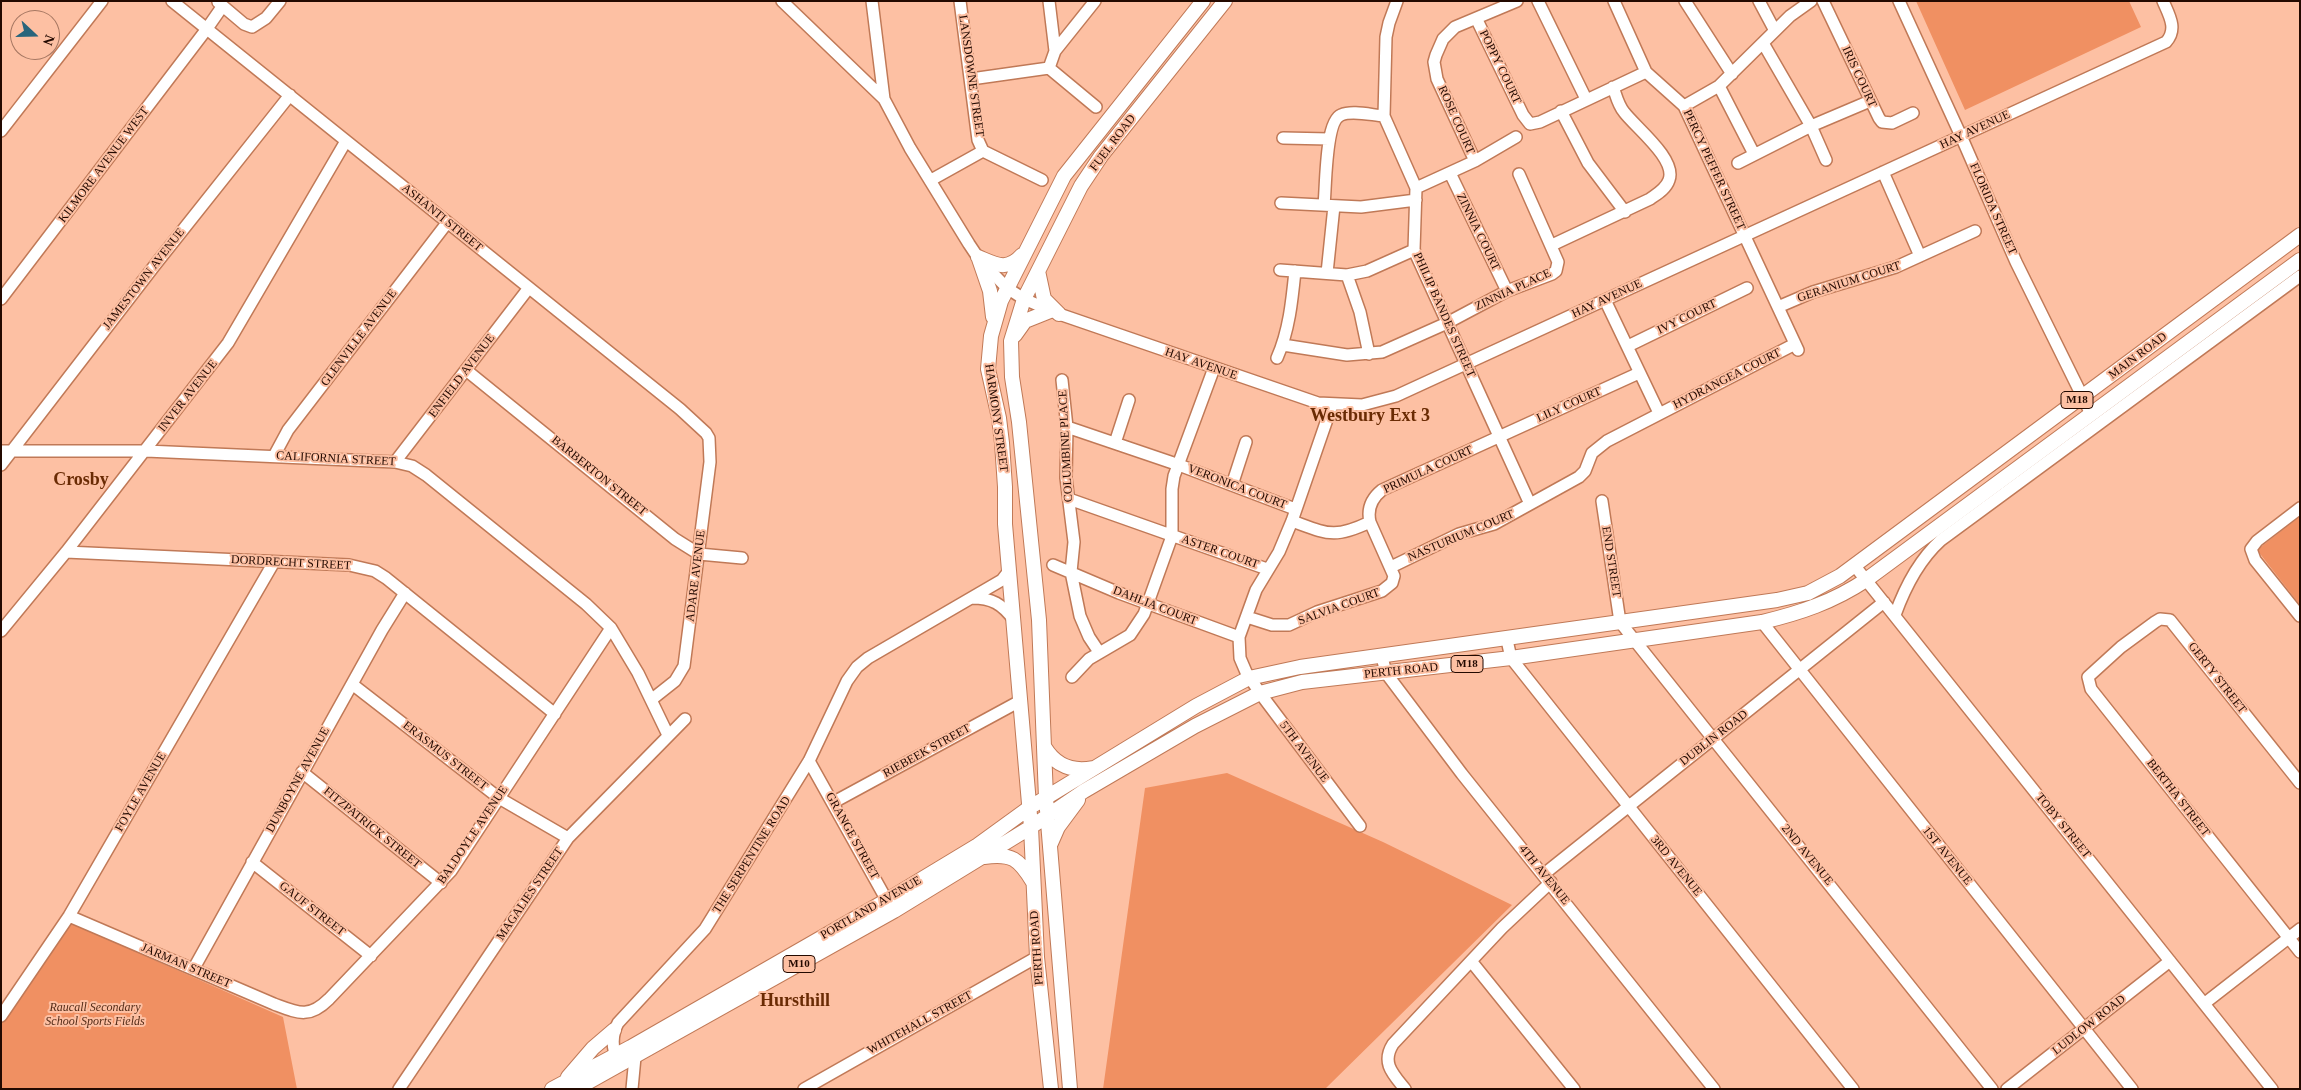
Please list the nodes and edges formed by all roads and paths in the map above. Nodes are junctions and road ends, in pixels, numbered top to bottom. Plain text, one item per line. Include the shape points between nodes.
1 (102, 1) edge
2 (172, 1) edge
3 (280, 1) edge
4 (782, 1) edge
5 (872, 1) edge
6 (960, 1) edge
7 (1049, 1) edge
8 (1095, 1) edge
9 (1202, 1) edge
10 (1225, 1) edge
11 (1397, 1) edge
12 (1538, 1) edge
13 (1614, 1) edge
14 (1685, 1) edge
15 (1759, 1) edge
16 (1811, 1) edge
17 (1823, 1) edge
18 (1899, 1) edge
19 (2163, 1) edge
20 (1512, 2) edge
21 (219, 4) edge
22 (1477, 20) junction
23 (206, 30) junction
24 (1775, 31) junction
25 (1763, 43) junction
26 (1056, 51) junction
27 (1049, 68) junction
28 (1646, 72) junction
29 (1732, 74) junction
30 (971, 79) junction
31 (1719, 86) junction
32 (1613, 87) junction
33 (290, 95) junction
34 (884, 99) junction
35 (1586, 99) junction
36 (1870, 100) junction
37 (1684, 106) junction
38 (1096, 107) dead end
39 (1561, 111) junction
40 (1913, 113) dead end
41 (1384, 116) junction
42 (1811, 126) junction
43 (1, 131) edge
44 (1961, 136) junction
45 (1516, 137) dead end
46 (1283, 138) dead end
47 (1329, 139) junction
48 (346, 140) junction
49 (983, 151) junction
50 (1754, 154) junction
51 (1826, 160) dead end
52 (1475, 161) junction
53 (1738, 163) dead end
54 (1883, 172) junction
55 (1450, 173) junction
56 (1519, 174) dead end
57 (931, 180) junction
58 (1042, 180) dead end
59 (1416, 194) junction
60 (1281, 203) dead end
61 (1329, 205) junction
62 (1625, 212) junction
63 (447, 223) junction
64 (1975, 231) dead end
65 (2300, 235) edge
66 (1744, 236) junction
67 (1552, 245) junction
68 (1414, 250) junction
69 (1024, 254) junction
70 (1920, 256) junction
71 (978, 258) junction
72 (2300, 260) edge
73 (1038, 270) junction
74 (1280, 270) dead end
75 (1295, 271) junction
76 (1327, 273) junction
77 (1347, 275) junction
78 (2300, 276) edge
79 (1007, 288) junction
80 (1747, 288) dead end
81 (528, 289) junction
82 (1507, 291) junction
83 (1, 299) edge
84 (1024, 299) junction
85 (1606, 300) junction
86 (1778, 307) junction
87 (1054, 312) junction
88 (994, 323) junction
89 (1447, 323) junction
90 (1011, 341) junction
91 (1283, 344) junction
92 (1628, 346) junction
93 (1797, 347) joint
94 (1369, 354) junction
95 (1277, 358) dead end
96 (1465, 363) junction
97 (1214, 368) junction
98 (466, 370) junction
99 (1639, 373) junction
100 (1062, 380) dead end
101 (2082, 397) junction
102 (1129, 400) dead end
103 (1332, 405) junction
104 (1659, 413) junction
105 (2091, 414) junction
106 (1067, 427) junction
107 (710, 438) joint
108 (1499, 438) junction
109 (1115, 442) junction
110 (1246, 442) dead end
111 (146, 450) junction
112 (7, 451) edge
113 (274, 456) junction
114 (395, 462) junction
115 (1, 465) edge
116 (1178, 465) junction
117 (1232, 485) junction
118 (1069, 500) junction
119 (1602, 501) dead end
120 (1530, 504) junction
121 (2300, 508) edge
122 (1295, 509) junction
123 (1292, 521) junction
124 (1370, 522) junction
125 (1172, 536) junction
126 (66, 552) junction
127 (699, 554) junction
128 (742, 558) dead end
129 (274, 562) junction
130 (1053, 565) dead end
131 (1854, 565) junction
132 (1391, 567) junction
133 (1267, 569) junction
134 (1009, 571) junction
135 (1071, 572) junction
136 (1866, 580) junction
137 (405, 593) junction
138 (971, 598) junction
139 (1884, 602) junction
140 (1148, 604) junction
141 (1894, 615) junction
142 (2300, 616) edge
143 (1247, 617) junction
144 (1014, 620) junction
145 (1620, 622) junction
146 (1762, 622) junction
147 (611, 628) junction
148 (1, 631) edge
149 (1239, 637) junction
150 (1507, 640) junction
151 (1636, 642) junction
152 (2121, 647) joint
153 (1100, 652) junction
154 (1382, 657) junction
155 (1511, 658) junction
156 (1799, 671) junction
157 (1386, 673) junction
158 (1072, 677) dead end
159 (1249, 678) junction
160 (352, 684) junction
161 (1260, 693) junction
162 (651, 700) junction
163 (1020, 701) junction
164 (555, 714) junction
165 (685, 719) dead end
166 (668, 735) junction
167 (1713, 738) junction
168 (1045, 748) junction
169 (809, 762) junction
170 (1096, 767) junction
171 (302, 772) junction
172 (2300, 782) edge
173 (1084, 791) junction
174 (499, 798) junction
175 (1046, 798) junction
176 (834, 802) junction
177 (1628, 807) junction
178 (1029, 808) junction
179 (1048, 816) junction
180 (1360, 826) dead end
181 (1031, 827) junction
182 (568, 838) junction
183 (1050, 848) junction
184 (980, 858) junction
185 (252, 862) junction
186 (1548, 878) junction
187 (442, 883) junction
188 (1033, 883) junction
189 (890, 905) junction
190 (68, 916) junction
191 (2300, 929) edge
192 (2289, 938) junction
193 (2300, 952) edge
194 (371, 956) junction
195 (1037, 957) junction
196 (2170, 960) junction
197 (1471, 961) junction
198 (194, 968) junction
199 (2204, 1003) junction
200 (304, 1014) joint
201 (1, 1016) edge
202 (2084, 1028) junction
203 (614, 1030) junction
204 (633, 1052) junction
205 (617, 1060) junction
206 (557, 1086) edge
207 (399, 1089) edge
208 (576, 1089) edge
209 (632, 1089) edge
210 (804, 1089) edge
211 (1051, 1089) edge
212 (1070, 1089) edge
213 (1405, 1089) edge
214 (1574, 1089) edge
215 (1714, 1089) edge
216 (1853, 1089) edge
217 (1992, 1089) edge
218 (2007, 1089) edge
219 (2132, 1089) edge
220 (2272, 1089) edge

1 - 43 street
2 - 23 street, ASHANTI STREET
3 - 21 street via 266,18 252,27
4 - 34 street
5 - 34 street
6 - 30 street, LANSDOWNE STREET
7 - 26 street
8 - 26 street
9 - 69 main road, FUEL ROAD via 1070,166
10 - 73 main road, FUEL ROAD via 1101,156 1081,186
11 - 41 street, PHILIP BANDES STREET via 1386,38
12 - 35 street
13 - 28 street, PERCY PEFFER STREET
14 - 29 street
15 - 24 street
16 - 24 street
17 - 36 street, IRIS COURT
18 - 44 street, FLORIDA STREET
19 - 44 street, HAY AVENUE via 2172,28 2166,42
20 - 22 street
21 - 23 street, KILMORE AVENUE WEST
22 - 39 street, POPPY COURT via 1530,124
22 - 52 street, ROSE COURT via 1455,27 1443,39 1434,62 1437,79
23 - 33 street, ASHANTI STREET
23 - 83 street, KILMORE AVENUE WEST
24 - 25 street
25 - 29 street
25 - 42 street
26 - 27 street
27 - 30 street
27 - 38 street
28 - 32 street
28 - 37 street, PERCY PEFFER STREET
29 - 31 street
30 - 49 street, LANSDOWNE STREET via 978,140
31 - 37 street
31 - 50 street
32 - 35 street
32 - 62 street via 1623,111 1662,155 1670,174 1663,190
33 - 48 street, ASHANTI STREET
33 - 112 street, JAMESTOWN AVENUE
34 - 57 street
35 - 39 street
36 - 40 street, IRIS COURT via 1882,122 1892,123
36 - 42 street
37 - 66 street, PERCY PEFFER STREET
39 - 62 street via 1588,163
41 - 47 street via 1341,114 1333,121
41 - 59 street, PHILIP BANDES STREET
42 - 50 street
42 - 51 street
44 - 54 street, HAY AVENUE
44 - 101 street, FLORIDA STREET via 2008,245
45 - 52 street
46 - 47 street
47 - 61 street
48 - 63 street, ASHANTI STREET
48 - 111 street, INVER AVENUE via 228,343
49 - 57 street
49 - 58 street
50 - 53 street
52 - 55 street
54 - 66 street, HAY AVENUE
54 - 70 street
55 - 59 street
55 - 82 street, ZINNIA COURT
56 - 67 street
57 - 71 street
59 - 61 street via 1374,207
59 - 68 street, PHILIP BANDES STREET
60 - 61 street
61 - 76 street
62 - 67 street
63 - 81 street, ASHANTI STREET
63 - 113 street, GLENVILLE AVENUE via 288,430
64 - 70 street, GERANIUM COURT
65 - 101 main road, MAIN ROAD / M18
66 - 85 street, HAY AVENUE
66 - 86 street, PERCY PEFFER STREET
67 - 82 street, ZINNIA PLACE via 1558,262 1556,271
68 - 77 street via 1367,271
68 - 89 street, PHILIP BANDES STREET
69 - 71 main road via 1006,266
69 - 79 main road, FUEL ROAD
70 - 86 street, GERANIUM COURT
71 - 79 street
71 - 88 main road via 992,299
72 - 105 main road, MAIN ROAD / M18
73 - 84 main road, FUEL ROAD
73 - 87 main road via 1044,299
74 - 75 street
75 - 76 street
75 - 91 street
76 - 77 street
77 - 94 street via 1360,312
78 - 141 street via 1941,540 1921,562
79 - 84 street, HAY AVENUE
79 - 88 main road, HARMONY STREET
80 - 92 street, IVY COURT
81 - 98 street, ENFIELD AVENUE
81 - 107 street, ASHANTI STREET via 680,409
82 - 89 street, ZINNIA PLACE
84 - 87 street, HAY AVENUE
84 - 90 main road, HARMONY STREET
85 - 92 street
85 - 96 street, HAY AVENUE
86 - 93 street, PERCY PEFFER STREET
87 - 90 main road via 1025,322
87 - 97 street, HAY AVENUE
88 - 134 main road, HARMONY STREET via 988,369 1002,443
89 - 94 street, ZINNIA PLACE via 1382,352
89 - 96 street, PHILIP BANDES STREET
90 - 168 main road, HARMONY STREET via 1012,377 1039,620
91 - 94 street, ZINNIA PLACE via 1336,353
91 - 95 street
92 - 99 street
93 - 104 street, HYDRANGEA COURT
96 - 103 street, HAY AVENUE via 1382,401
96 - 108 street, PHILIP BANDES STREET
97 - 103 street, HAY AVENUE via 1304,400
97 - 116 street
98 - 114 street, ENFIELD AVENUE
98 - 127 street, BARBERTON STREET via 675,539
99 - 104 street
99 - 108 street, LILY COURT
100 - 106 street, COLUMBINE PLACE
101 - 105 street, FLORIDA STREET
101 - 131 main road, MAIN ROAD / M18
102 - 109 street
103 - 122 street
104 - 120 street, HYDRANGEA COURT via 1600,445 1579,477
105 - 136 main road, MAIN ROAD / M18
106 - 109 street, VERONICA COURT
106 - 118 street, COLUMBINE PLACE via 1065,468
107 - 127 street, ADARE AVENUE
108 - 120 street, PHILIP BANDES STREET
108 - 124 street, PRIMULA COURT via 1382,490 1369,509
109 - 116 street, VERONICA COURT
110 - 117 street
111 - 112 street, CALIFORNIA STREET
111 - 113 street, CALIFORNIA STREET
111 - 126 street, INVER AVENUE
112 - 115 street, JAMESTOWN AVENUE
113 - 114 street, CALIFORNIA STREET
114 - 147 street, CALIFORNIA STREET via 412,466 426,475 586,604
116 - 117 street, VERONICA COURT
116 - 125 street via 1172,489
117 - 122 street, VERONICA COURT
118 - 125 street, ASTER COURT
118 - 135 street, COLUMBINE PLACE via 1074,542
119 - 145 street, END STREET
120 - 132 street, NASTURIUM COURT via 1494,524 1459,534
121 - 142 street via 2257,541 2251,550
122 - 123 street
123 - 124 street via 1335,534
123 - 133 street via 1279,552
124 - 132 street
125 - 133 street, ASTER COURT
125 - 140 street
126 - 129 street, DORDRECHT STREET
126 - 148 street, INVER AVENUE
127 - 128 street, BARBERTON STREET
127 - 162 street, ADARE AVENUE via 684,666 675,681
129 - 137 street, DORDRECHT STREET via 363,567 375,571
129 - 190 street, FOYLE AVENUE
130 - 135 street
131 - 136 street, TOBY STREET
131 - 145 main road, PERTH ROAD / M18 via 1823,586 1796,596
132 - 143 street, SALVIA COURT via 1394,580 1382,591 1317,612 1289,625 1272,625
133 - 143 street
134 - 138 street, THE SERPENTINE ROAD via 1002,580
134 - 144 main road, HARMONY STREET
135 - 140 street, DAHLIA COURT
135 - 153 street, COLUMBINE PLACE via 1080,616
136 - 139 street, TOBY STREET
136 - 146 main road, PERTH ROAD / M18 via 1818,606
137 - 160 street, DUNBOYNE AVENUE
137 - 164 street, DORDRECHT STREET
138 - 144 street via 994,601
138 - 169 street, THE SERPENTINE ROAD via 893,642 851,674
139 - 141 street, TOBY STREET
139 - 156 street, DUBLIN ROAD
140 - 149 street, DAHLIA COURT
140 - 153 street via 1130,635
141 - 196 street, TOBY STREET
143 - 149 street
144 - 163 main road, HARMONY STREET
145 - 150 main road, PERTH ROAD / M18
145 - 151 street, 2ND AVENUE
146 - 151 main road, PERTH ROAD / M18
146 - 156 street, 1ST AVENUE
147 - 162 street, CALIFORNIA STREET
147 - 164 street, BALDOYLE AVENUE
149 - 159 street, 5TH AVENUE via 1240,658
150 - 154 main road, PERTH ROAD / M18
150 - 155 street, 3RD AVENUE
151 - 155 main road, PERTH ROAD / M18
151 - 167 street, 2ND AVENUE
152 - 172 street, GERTY STREET via 2160,619 2170,620
152 - 192 street, BERTHA STREET via 2090,674 2088,685
153 - 158 street
154 - 157 street, 4TH AVENUE
154 - 159 main road, PERTH ROAD / M18 via 1300,667
155 - 157 main road, PERTH ROAD / M18
155 - 177 street, 3RD AVENUE
156 - 167 street, DUBLIN ROAD
156 - 202 street, 1ST AVENUE
157 - 161 main road, PERTH ROAD / M18 via 1302,682
157 - 186 street, 4TH AVENUE via 1462,774
159 - 161 street, 5TH AVENUE
159 - 170 main road, PERTH ROAD / M18
160 - 171 street, DUNBOYNE AVENUE
160 - 174 street, ERASMUS STREET
161 - 173 main road, PERTH ROAD / M18 via 1195,726
161 - 180 street, 5TH AVENUE
162 - 166 street, CALIFORNIA STREET
163 - 176 street, RIEBEEK STREET
163 - 178 main road, HARMONY STREET
164 - 174 street, BALDOYLE AVENUE
165 - 166 street, MAGALIES STREET
166 - 182 street, MAGALIES STREET
167 - 177 street, DUBLIN ROAD
167 - 217 street, 2ND AVENUE
168 - 170 main road via 1053,760 1069,768 1084,770
168 - 175 main road, HARMONY STREET
169 - 176 street, GRANGE STREET
169 - 203 street, THE SERPENTINE ROAD via 705,929
170 - 175 main road, PERTH ROAD / M18
171 - 185 street, DUNBOYNE AVENUE
171 - 187 street, FITZPATRICK STREET
173 - 179 main road, PERTH ROAD / M18
173 - 183 main road via 1058,827
174 - 182 street, ERASMUS STREET
174 - 187 street, BALDOYLE AVENUE
175 - 178 main road, PERTH ROAD / M18
175 - 179 main road, PERTH ROAD
176 - 189 street, GRANGE STREET
177 - 186 street, DUBLIN ROAD
177 - 216 street, 3RD AVENUE
178 - 181 main road, HARMONY STREET
178 - 189 main road, PORTLAND AVENUE / M10
179 - 181 main road, PERTH ROAD / M18
179 - 183 main road, PERTH ROAD
181 - 184 main road, PORTLAND AVENUE / M10
181 - 188 main road, PERTH ROAD
182 - 207 street, MAGALIES STREET
183 - 212 main road, PERTH ROAD
184 - 188 main road via 1013,858
184 - 189 main road, PORTLAND AVENUE / M10
185 - 194 street, GAUF STREET
185 - 198 street, DUNBOYNE AVENUE
186 - 197 street, DUBLIN ROAD
186 - 215 street, 4TH AVENUE
187 - 194 street, BALDOYLE AVENUE
188 - 195 main road, PERTH ROAD
189 - 204 main road, PORTLAND AVENUE / M10
190 - 198 street, JARMAN STREET
190 - 201 street, FOYLE AVENUE
191 - 192 street
192 - 193 street, BERTHA STREET
192 - 199 street
194 - 200 street, BALDOYLE AVENUE via 324,1004
195 - 210 street, WHITEHALL STREET
195 - 211 main road, PERTH ROAD
196 - 199 street, TOBY STREET
196 - 202 street, LUDLOW ROAD
197 - 213 street, DUBLIN ROAD via 1390,1050 1388,1065
197 - 214 street
198 - 200 street, JARMAN STREET
199 - 220 street, TOBY STREET
202 - 218 street, LUDLOW ROAD
202 - 219 street, 1ST AVENUE
203 - 205 street via 612,1042
203 - 206 main road
204 - 205 main road, PORTLAND AVENUE / M10
204 - 209 street
205 - 206 main road, PORTLAND AVENUE / M10
205 - 208 main road, PORTLAND AVENUE / M10

